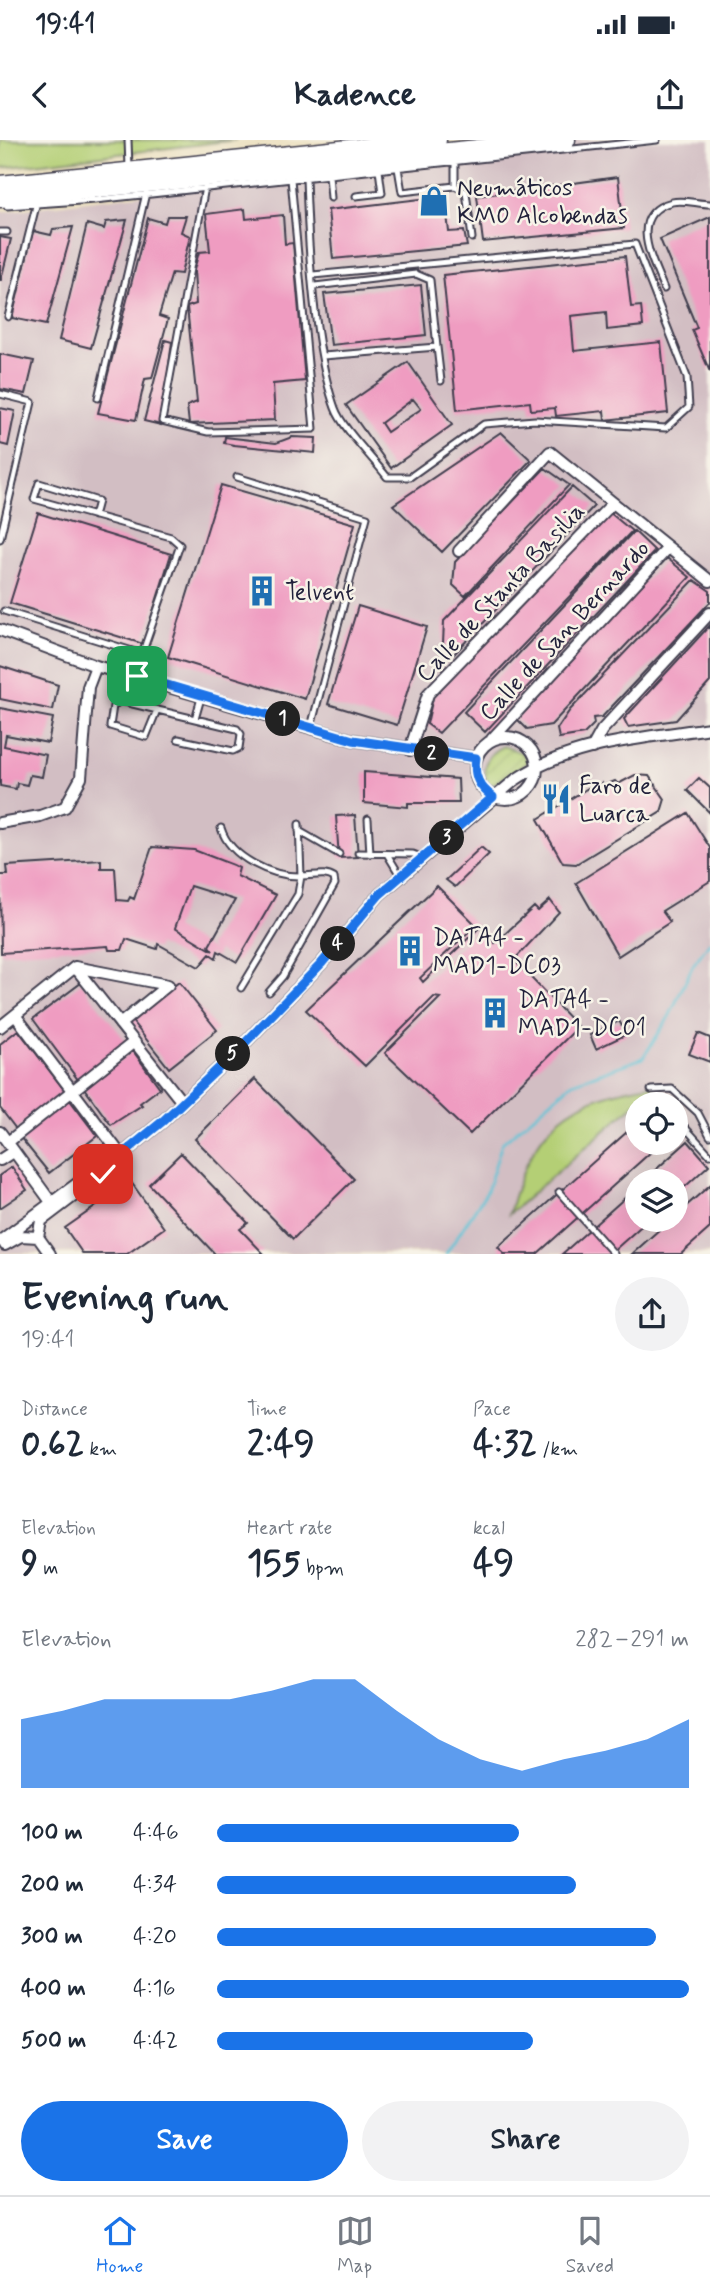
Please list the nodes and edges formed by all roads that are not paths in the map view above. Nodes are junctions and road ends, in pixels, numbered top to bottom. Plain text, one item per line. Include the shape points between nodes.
1 (128, 140) edge
2 (437, 140) edge
3 (566, 140) edge
4 (657, 140) edge
5 (455, 162) junction
6 (398, 168) junction
7 (379, 170) junction
8 (129, 172) junction
9 (329, 175) junction
10 (306, 178) junction
11 (291, 179) junction
12 (0, 185) edge
13 (456, 186) junction
14 (205, 187) junction
15 (73, 190) junction
16 (146, 192) junction
17 (356, 196) dead end
18 (0, 198) edge
19 (331, 198) dead end
20 (38, 199) junction
21 (95, 200) junction
22 (710, 204) edge
23 (0, 206) edge
24 (0, 232) edge
25 (8, 232) dead end
26 (472, 238) dead end
27 (313, 275) junction
28 (315, 286) junction
29 (664, 289) dead end
30 (8, 317) dead end
31 (437, 347) junction
32 (323, 356) junction
33 (440, 381) dead end
34 (0, 394) edge
35 (98, 398) dead end
36 (237, 477) dead end
37 (0, 500) edge
38 (8, 502) junction
39 (612, 504) junction
40 (94, 516) junction
41 (0, 539) edge
42 (667, 549) junction
43 (458, 551) dead end
44 (710, 581) edge
45 (4, 611) dead end
46 (710, 614) edge
47 (0, 630) edge
48 (142, 654) junction
49 (96, 666) junction
50 (137, 676) junction
51 (202, 695) junction
52 (157, 710) junction
53 (195, 719) junction
54 (311, 727) junction
55 (710, 728) edge
56 (178, 739) dead end
57 (492, 739) junction
58 (592, 748) junction
59 (410, 750) junction
60 (476, 758) junction
61 (537, 765) junction
62 (493, 797) junction
63 (368, 819) dead end
64 (0, 822) edge
65 (299, 824) dead end
66 (221, 828) dead end
67 (299, 831) junction
68 (358, 853) dead end
69 (339, 854) dead end
70 (370, 854) junction
71 (387, 854) junction
72 (423, 858) junction
73 (301, 876) junction
74 (401, 877) junction
75 (75, 967) junction
76 (241, 988) dead end
77 (269, 992) dead end
78 (15, 1015) junction
79 (120, 1024) junction
80 (0, 1027) edge
81 (134, 1042) junction
82 (650, 1090) dead end
83 (73, 1091) junction
84 (182, 1102) junction
85 (688, 1131) edge
86 (0, 1132) edge
87 (710, 1136) edge
88 (11, 1146) junction
89 (121, 1155) junction
90 (710, 1155) edge
91 (0, 1160) edge
92 (108, 1166) junction
93 (559, 1192) dead end
94 (51, 1202) junction
95 (38, 1237) junction
96 (1, 1239) edge
97 (50, 1254) edge
98 (614, 1254) edge

1 - 8 lane
2 - 8 highway
3 - 15 highway
4 - 5 lane
5 - 6 lane
5 - 13 lane
6 - 7 lane
6 - 13 lane via 402,192
7 - 9 lane
7 - 17 lane via 382,192
8 - 12 highway
9 - 10 lane
9 - 19 lane
10 - 11 lane
10 - 27 lane
11 - 14 lane
11 - 14 lane via 314,429 208,432 162,421
13 - 26 lane via 466,192
14 - 16 lane
15 - 20 highway
15 - 21 highway
16 - 21 lane
16 - 35 lane
18 - 20 highway
20 - 21 lane
20 - 23 lane
20 - 30 lane
22 - 29 lane via 674,201 646,222 644,240
24 - 25 lane
27 - 28 lane
27 - 32 lane via 635,244 687,377 689,407 666,428 535,420 484,424 410,477 387,477 336,410
28 - 31 lane via 416,274 430,280
28 - 32 lane
31 - 32 lane
31 - 33 lane
34 - 38 lane via 32,402
36 - 54 lane via 367,517
37 - 38 lane
38 - 41 lane
39 - 42 street
39 - 43 street via 550,453
39 - 59 street, Calle de Stanta Basilia via 428,694
40 - 40 lane via 98,501 39,483 34,499
40 - 48 lane via 171,537 180,545
42 - 44 street
42 - 57 street, Calle de San Bernardo
45 - 48 lane
46 - 58 street via 602,730
47 - 49 street
48 - 50 lane
49 - 50 street
49 - 64 street via 88,687 80,778 65,807
50 - 51 street
51 - 53 lane
51 - 54 street
52 - 52 lane via 146,737 110,726 113,706 120,701
52 - 53 lane
53 - 56 lane via 237,729 239,748 233,751
54 - 59 street
55 - 58 street
57 - 60 street
57 - 61 street via 522,741
58 - 61 street
59 - 60 street
60 - 62 street via 476,776
61 - 62 street
62 - 72 street
63 - 70 lane
65 - 67 lane
66 - 73 lane via 236,853 267,869
67 - 69 lane
67 - 73 lane
68 - 70 lane
70 - 71 lane
71 - 72 lane
71 - 74 lane
72 - 74 street
73 - 76 lane via 298,894
73 - 77 lane via 328,874 335,884 283,976
74 - 84 street via 258,1030
75 - 78 street
75 - 79 street
75 - 79 street via 168,985
78 - 80 street
78 - 83 street
79 - 81 street
81 - 83 street
81 - 84 street
82 - 87 lane via 672,1089 698,1113
83 - 88 street
83 - 89 street
84 - 89 street
85 - 90 lane
86 - 88 street
88 - 91 street
88 - 94 street
89 - 92 street
92 - 94 street via 98,1168
92 - 95 street via 41,1220
93 - 98 lane
94 - 96 street
95 - 96 street
95 - 97 street

